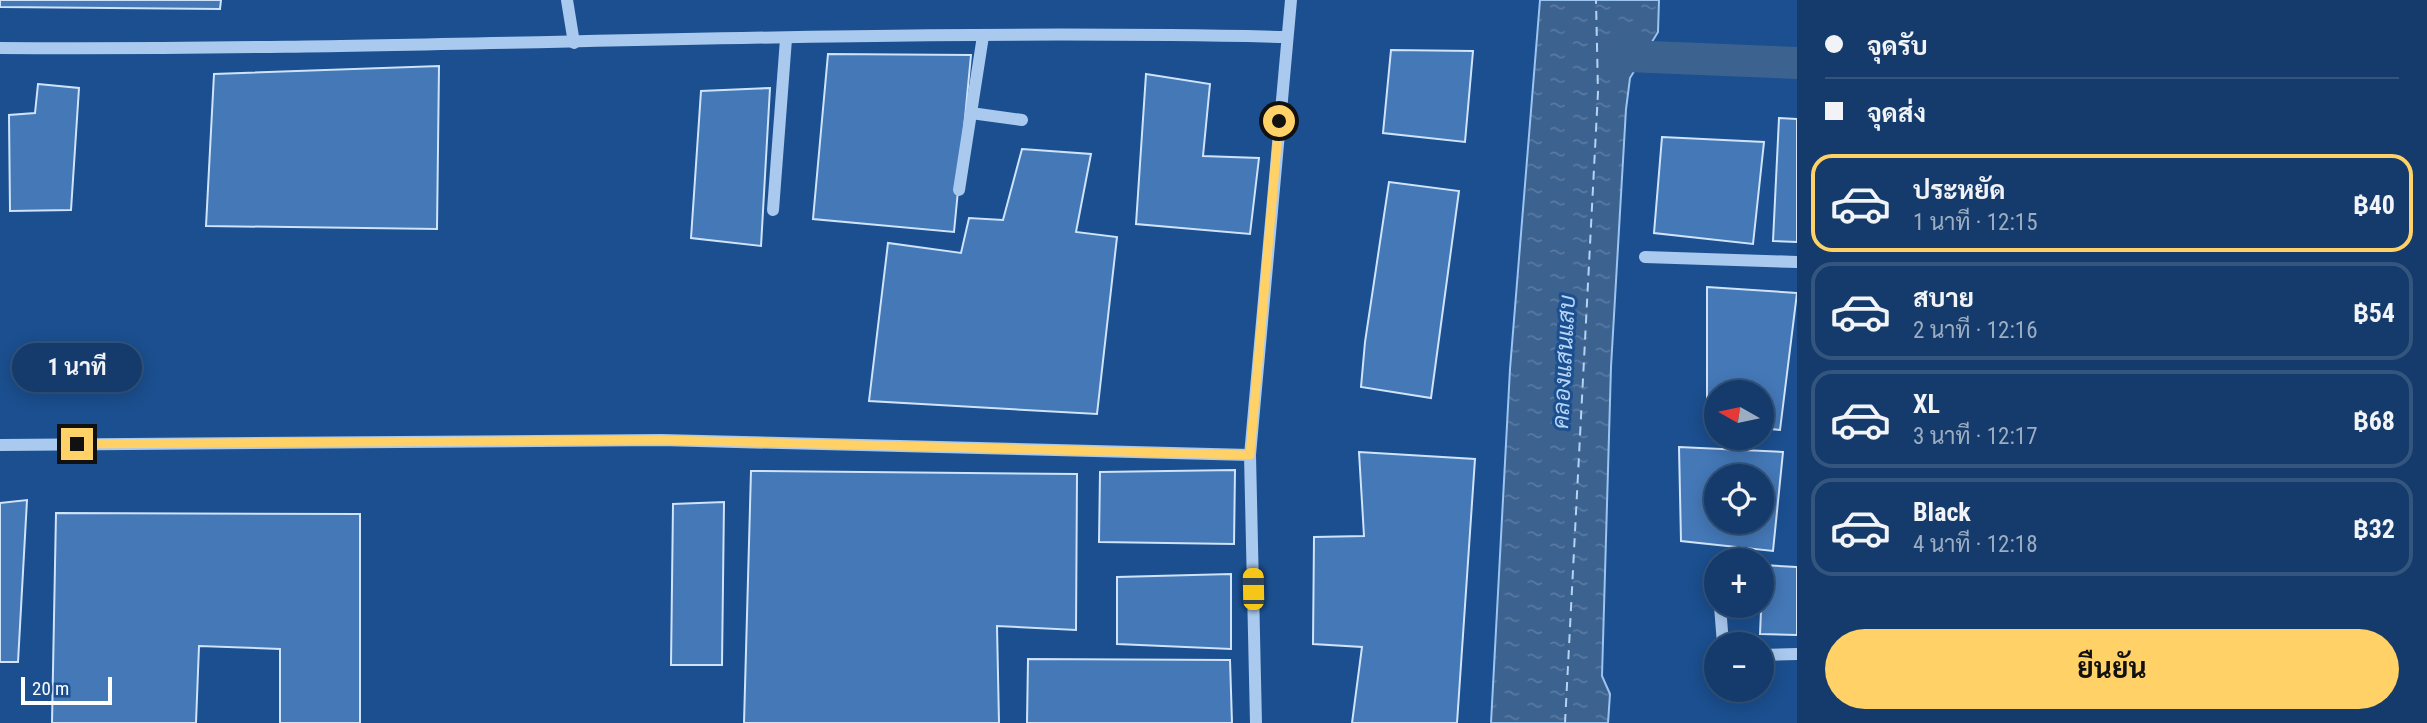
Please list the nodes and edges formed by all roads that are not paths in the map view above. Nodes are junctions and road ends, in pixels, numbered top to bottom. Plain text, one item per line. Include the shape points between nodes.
1 (567, 0) edge
2 (1291, 0) edge
3 (983, 36) junction
4 (1286, 37) junction
5 (786, 39) junction
6 (574, 43) junction
7 (0, 48) edge
8 (971, 113) junction
9 (1022, 120) dead end
10 (959, 190) dead end
11 (773, 210) dead end
12 (1645, 257) dead end
13 (1797, 262) edge
14 (0, 445) edge
15 (1250, 455) junction
16 (1797, 654) edge
17 (1774, 655) edge
18 (1256, 723) edge

1 - 6 street
2 - 4 street
3 - 4 street
3 - 5 street
3 - 8 street
4 - 15 street
5 - 6 street
5 - 11 street
6 - 7 street
8 - 9 street
8 - 10 street
12 - 13 street
14 - 15 street via 661,440
15 - 18 street
16 - 17 street

